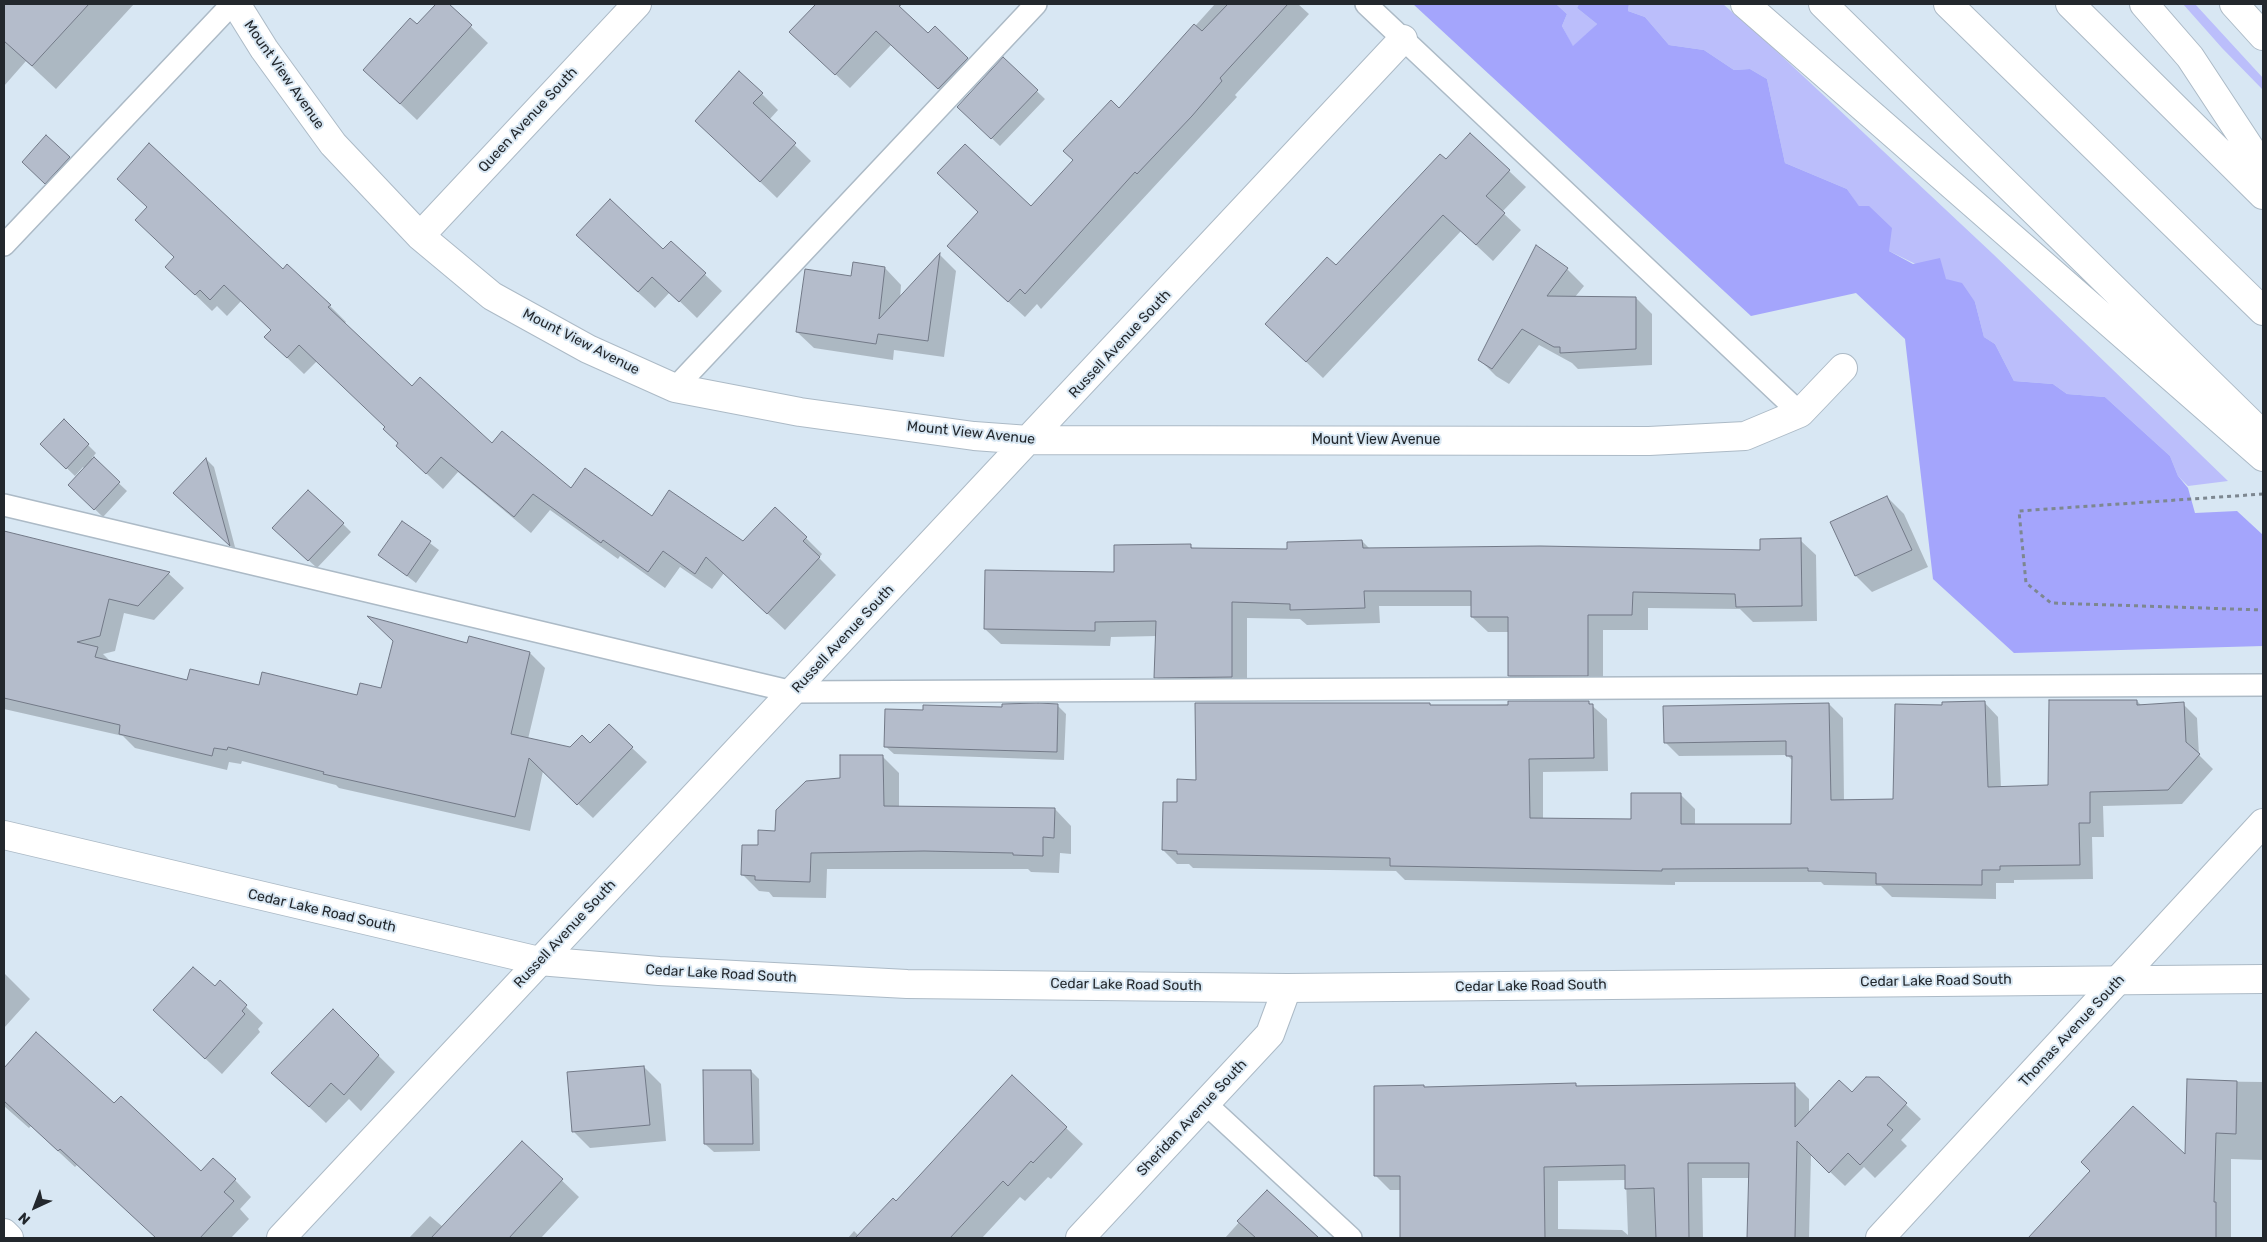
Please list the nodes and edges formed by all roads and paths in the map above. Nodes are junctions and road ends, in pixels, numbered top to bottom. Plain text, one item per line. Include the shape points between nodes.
1 (234, 4) edge
2 (637, 4) edge
3 (1036, 4) edge
4 (1366, 4) edge
5 (1745, 4) edge
6 (1823, 4) edge
7 (1948, 4) edge
8 (2070, 4) edge
9 (2144, 4) edge
10 (2234, 4) edge
11 (2263, 36) edge
12 (1403, 40) junction
13 (2263, 168) edge
14 (2263, 195) edge
15 (420, 236) junction
16 (4, 245) edge
17 (2263, 312) edge
18 (1843, 368) dead end
19 (676, 388) junction
20 (1800, 412) junction
21 (2263, 435) edge
22 (1029, 440) junction
23 (2263, 458) edge
24 (2263, 494) edge
25 (4, 505) edge
26 (2263, 610) edge
27 (2263, 685) edge
28 (793, 692) junction
29 (2263, 823) edge
30 (4, 835) edge
31 (538, 961) junction
32 (2263, 979) edge
33 (2120, 980) junction
34 (1287, 988) junction
35 (1206, 1104) junction
36 (4, 1233) edge
37 (9, 1238) edge
38 (281, 1238) edge
39 (1080, 1238) edge
40 (1351, 1238) edge
41 (1880, 1238) edge

1 - 15 main road, Mount View Avenue via 333,144
1 - 16 lane
2 - 15 main road, Queen Avenue South
3 - 19 lane
4 - 12 lane
5 - 23 main road
6 - 21 main road
7 - 17 main road
8 - 14 main road
9 - 13 main road via 2190,57
10 - 11 main road
12 - 20 lane
12 - 22 main road, Russell Avenue South
15 - 19 main road, Mount View Avenue via 492,296 588,349
18 - 20 main road, Mount View Avenue
19 - 22 main road, Mount View Avenue via 800,412 974,436
20 - 22 main road, Mount View Avenue via 1745,436 1649,441
22 - 28 main road, Russell Avenue South
24 - 26 path via 2019,511 2026,583 2051,603
25 - 28 lane
27 - 28 lane
28 - 31 main road, Russell Avenue South
29 - 33 main road, Thomas Avenue South
30 - 31 main road, Cedar Lake Road South
31 - 34 main road, Cedar Lake Road South via 907,984
31 - 38 main road, Russell Avenue South
32 - 33 main road, Cedar Lake Road South
33 - 34 main road, Cedar Lake Road South
33 - 41 main road, Thomas Avenue South
34 - 35 main road, Sheridan Avenue South via 1270,1034
35 - 39 main road, Sheridan Avenue South
35 - 40 lane
36 - 37 main road

